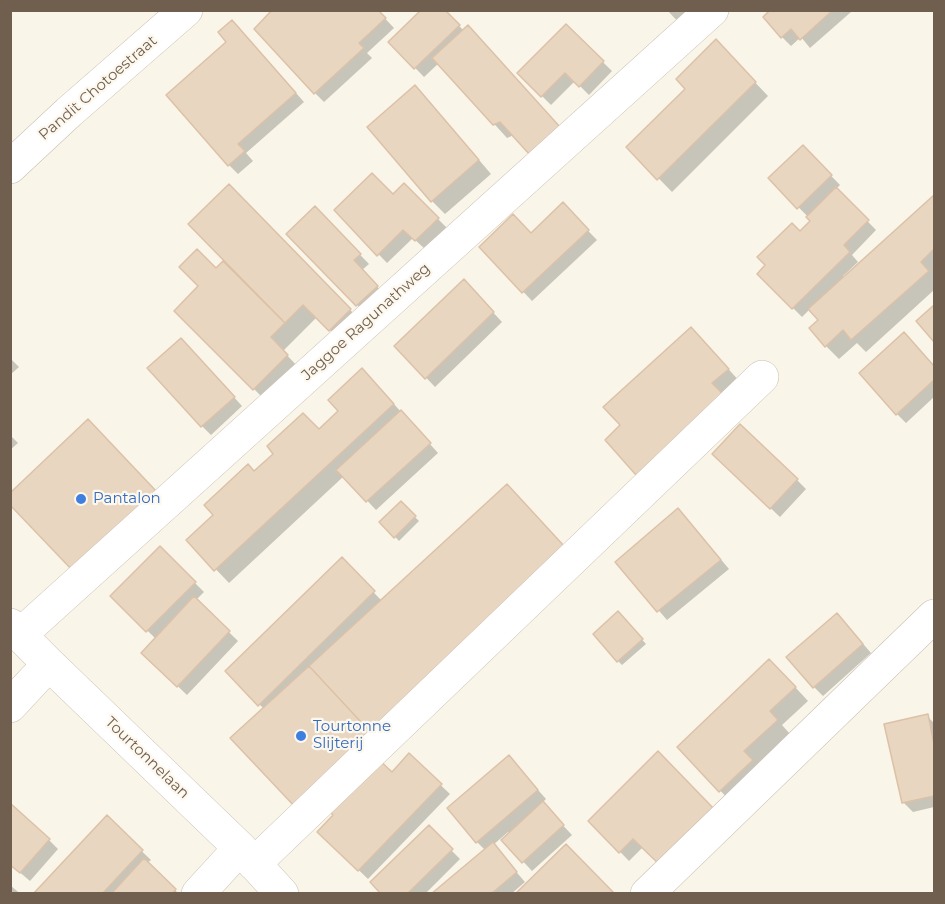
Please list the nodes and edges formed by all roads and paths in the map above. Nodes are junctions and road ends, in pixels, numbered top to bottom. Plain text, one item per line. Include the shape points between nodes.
1 (186, 10) edge
2 (712, 10) edge
3 (10, 167) edge
4 (762, 377) dead end
5 (934, 616) edge
6 (16, 630) edge
7 (49, 664) junction
8 (10, 706) edge
9 (247, 856) junction
10 (198, 894) edge
11 (282, 894) edge
12 (647, 894) edge

1 - 3 street, Pandit Chotoestraat
2 - 6 street, Jaggoe Ragunathweg
4 - 9 street
5 - 12 street
6 - 7 street, Tourtonnelaan
7 - 8 street
7 - 9 street, Tourtonnelaan
9 - 10 street
9 - 11 street, Tourtonnelaan

